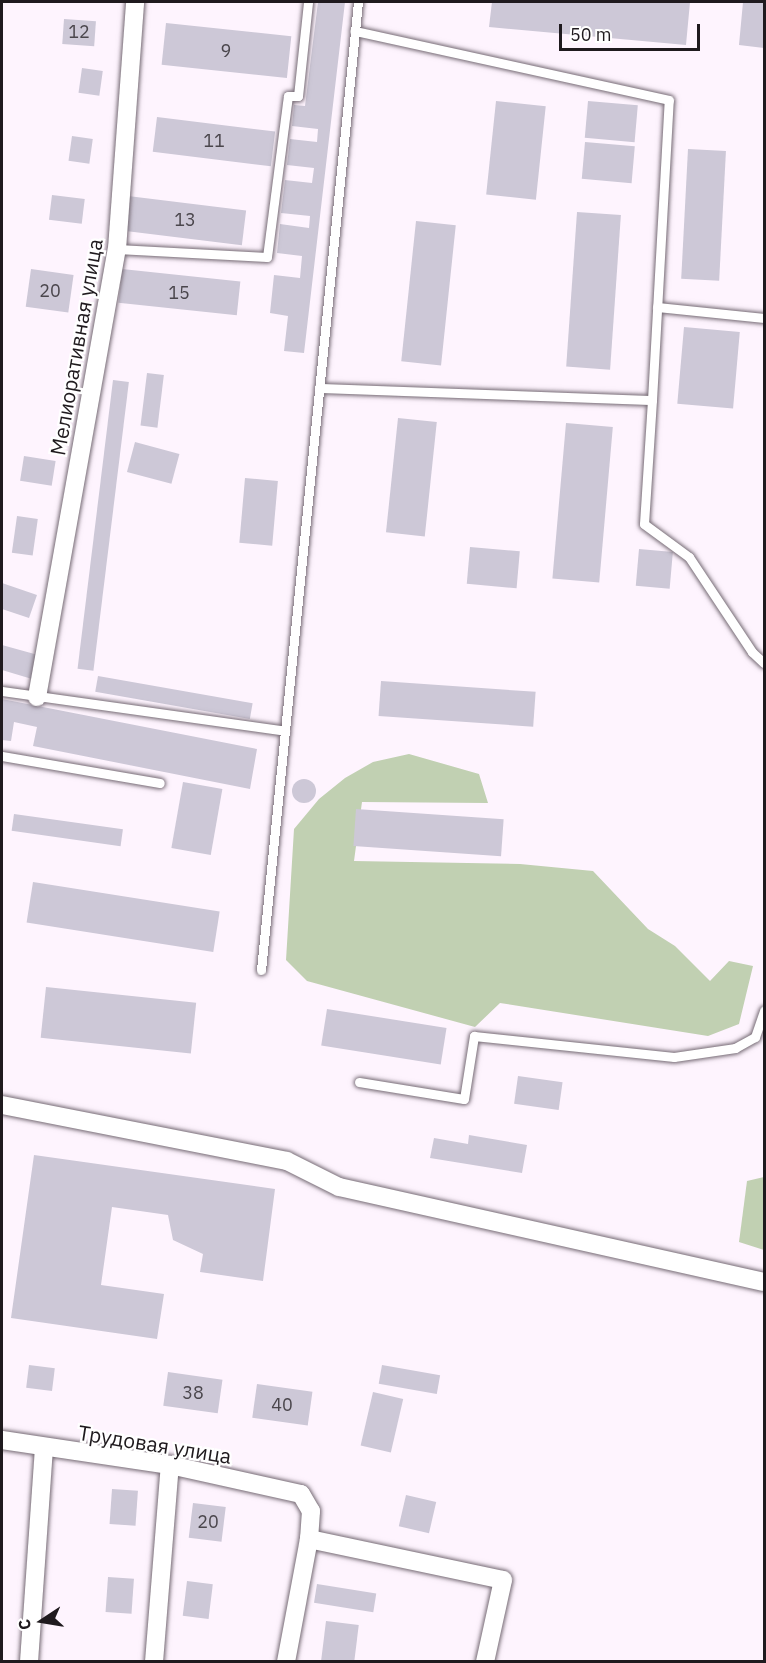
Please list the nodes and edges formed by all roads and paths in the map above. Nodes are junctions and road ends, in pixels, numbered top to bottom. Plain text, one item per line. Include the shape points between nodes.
1 (135, 2) edge
2 (308, 2) edge
3 (358, 2) edge
4 (354, 31) junction
5 (117, 249) junction
6 (657, 307) junction
7 (765, 318) edge
8 (319, 388) junction
9 (652, 400) junction
10 (765, 663) edge
11 (2, 691) edge
12 (37, 697) junction
13 (285, 731) junction
14 (2, 756) edge
15 (160, 783) dead end
16 (261, 970) dead end
17 (765, 1011) edge
18 (359, 1082) dead end
19 (2, 1105) edge
20 (765, 1282) edge
21 (2, 1440) edge
22 (44, 1449) junction
23 (170, 1465) junction
24 (309, 1539) junction
25 (29, 1662) edge
26 (154, 1662) edge
27 (286, 1662) edge
28 (485, 1662) edge

1 - 5 street, Мелиоративная улица
2 - 5 lane via 298,96 288,96 267,257
3 - 4 lane
4 - 6 lane via 669,100
4 - 8 lane
5 - 12 street, Мелиоративная улица
6 - 7 lane
6 - 9 lane
8 - 9 lane
8 - 13 lane
9 - 10 lane via 644,524 689,557 752,652
11 - 12 lane
12 - 13 lane
13 - 16 lane
14 - 15 lane
17 - 18 lane via 755,1037 735,1048 674,1057 474,1036 464,1099
19 - 20 street via 287,1161 339,1187
21 - 22 street, Трудовая улица
22 - 23 street, Трудовая улица
22 - 25 street
23 - 24 street, Трудовая улица via 301,1494 311,1511
23 - 26 street
24 - 27 street
24 - 28 street via 503,1580

